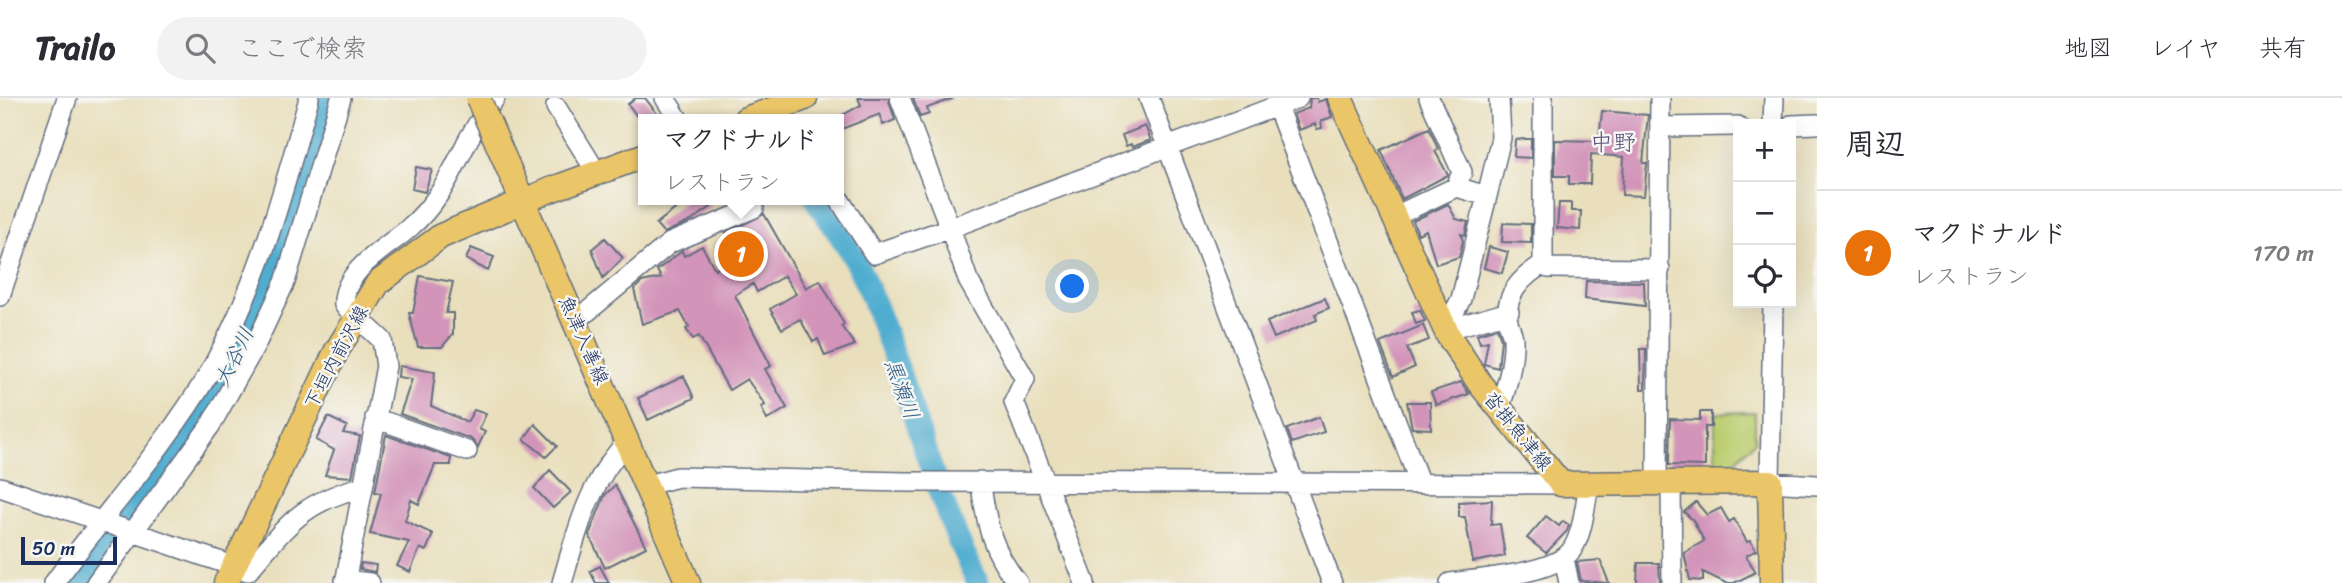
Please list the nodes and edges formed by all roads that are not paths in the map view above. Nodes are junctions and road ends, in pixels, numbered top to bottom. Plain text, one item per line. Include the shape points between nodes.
1 (67, 98) edge
2 (309, 98) edge
3 (341, 98) edge
4 (478, 98) edge
5 (495, 98) edge
6 (665, 98) edge
7 (900, 98) edge
8 (1149, 98) edge
9 (1298, 98) edge
10 (1340, 98) edge
11 (1429, 98) edge
12 (1499, 98) edge
13 (1543, 98) edge
14 (1660, 98) edge
15 (1774, 98) edge
16 (1278, 106) junction
17 (556, 107) dead end
18 (793, 108) edge
19 (675, 114) edge
20 (767, 114) edge
21 (1773, 119) edge
22 (1817, 124) edge
23 (1733, 125) edge
24 (1796, 125) edge
25 (1660, 127) junction
26 (1168, 147) junction
27 (638, 158) edge
28 (597, 173) junction
29 (1456, 187) junction
30 (1487, 196) junction
31 (522, 202) junction
32 (843, 205) edge
33 (754, 208) dead end
34 (1393, 217) junction
35 (950, 228) junction
36 (1543, 264) junction
37 (1660, 270) junction
38 (0, 296) edge
39 (1773, 308) edge
40 (1509, 312) junction
41 (356, 315) junction
42 (576, 321) junction
43 (1446, 330) junction
44 (1499, 409) junction
45 (375, 418) junction
46 (628, 441) junction
47 (467, 451) dead end
48 (971, 481) junction
49 (1295, 481) junction
50 (1047, 482) junction
51 (1770, 482) junction
52 (1420, 484) junction
53 (1561, 484) junction
54 (1664, 484) junction
55 (648, 485) junction
56 (1589, 485) junction
57 (1817, 485) edge
58 (0, 487) edge
59 (361, 487) junction
60 (104, 521) junction
61 (131, 531) junction
62 (1564, 558) junction
63 (229, 575) edge
64 (345, 581) edge
65 (1472, 581) edge
66 (54, 583) edge
67 (96, 583) edge
68 (370, 583) edge
69 (562, 583) edge
70 (688, 583) edge
71 (1018, 583) edge
72 (1085, 583) edge
73 (1332, 583) edge
74 (1450, 583) edge
75 (1569, 583) edge
76 (1672, 583) edge
77 (1772, 583) edge

1 - 38 street
2 - 60 street via 235,322 185,410
3 - 61 street via 285,282 237,382
4 - 31 main road, 魚津入善線, bridge
5 - 41 street via 437,199 352,278 344,305
6 - 19 street
7 - 35 street
8 - 26 street
9 - 16 street
10 - 34 main road, 沓掛魚津線
11 - 29 street via 1460,165
12 - 30 street via 1501,138
13 - 36 street
14 - 25 street
15 - 21 street
16 - 26 street
16 - 52 street
17 - 28 street
18 - 20 main road
22 - 24 street
23 - 25 street
25 - 37 street
26 - 35 street
26 - 49 street
27 - 28 main road, 下垣内前沢線
28 - 31 main road, 下垣内前沢線
29 - 30 street
29 - 34 street
30 - 43 street via 1461,299
31 - 41 main road, 下垣内前沢線 via 441,236 413,254 378,283
31 - 42 main road, 魚津入善線
32 - 35 street via 874,254
33 - 42 street via 670,243
34 - 43 main road, 沓掛魚津線
35 - 50 street via 968,280 1025,379 1014,402
36 - 37 street via 1549,268
36 - 40 street via 1524,275 1511,295
37 - 54 street
39 - 51 street
40 - 43 street
40 - 44 street via 1513,337
41 - 45 street via 382,340 386,366
41 - 63 main road, 下垣内前沢線
42 - 46 main road, 魚津入善線
43 - 44 main road, 沓掛魚津線
44 - 53 main road, 沓掛魚津線
45 - 47 street
45 - 59 street
46 - 55 main road, 魚津入善線
46 - 69 street via 583,509
48 - 50 street
48 - 55 street via 678,477
48 - 71 street via 1001,563
49 - 50 street
49 - 52 street
49 - 73 street
50 - 72 street
51 - 54 main road, 沓掛魚津線
51 - 57 street
51 - 77 main road
52 - 53 street
53 - 56 main road, 沓掛魚津線
54 - 56 main road, 沓掛魚津線
54 - 76 street
55 - 70 main road, 魚津入善線
56 - 62 street via 1573,548
58 - 60 street
59 - 63 street via 327,496 295,517 248,571
59 - 64 street
60 - 61 street
60 - 66 street
61 - 63 street
61 - 67 street
62 - 65 street via 1532,570
62 - 75 street
64 - 68 street
65 - 74 street

